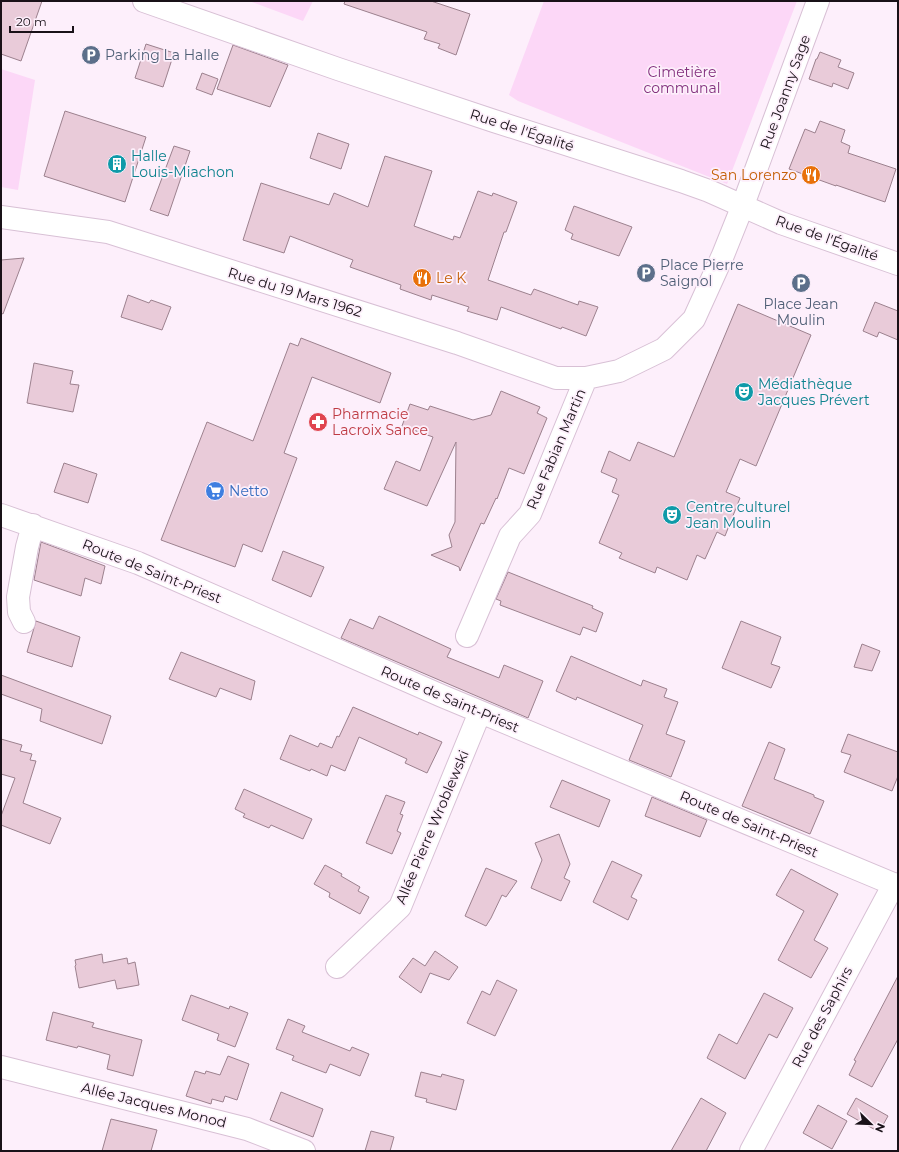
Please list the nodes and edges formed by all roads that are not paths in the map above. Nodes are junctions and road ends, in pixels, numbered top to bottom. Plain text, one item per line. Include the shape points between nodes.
1 (144, 1) edge
2 (818, 1) edge
3 (743, 205) junction
4 (1, 218) edge
5 (898, 264) edge
6 (586, 378) junction
7 (1, 515) edge
8 (33, 525) junction
9 (24, 622) dead end
10 (467, 636) dead end
11 (480, 712) junction
12 (896, 885) edge
13 (336, 967) dead end
14 (1, 1067) edge
15 (304, 1151) edge
16 (751, 1151) edge

1 - 3 street, Rue de l'Égalité via 338,69 681,181
2 - 3 street, Rue Joanny Sage
3 - 5 street, Rue de l'Égalité via 781,223
3 - 6 street, Rue Fabian Martin via 694,319 664,349 619,371
4 - 6 street, Rue du 19 Mars 1962 via 108,232 457,343 556,378
6 - 10 street, Rue Fabian Martin via 530,514 510,536
7 - 8 street, Route de Saint-Priest
8 - 9 street via 18,597 19,612
8 - 11 street, Route de Saint-Priest via 138,563
11 - 12 street, Route de Saint-Priest
11 - 13 street, Allée Pierre Wroblewski via 400,907
12 - 16 street, Rue des Saphirs
14 - 15 street, Allée Jacques Monod via 247,1129

